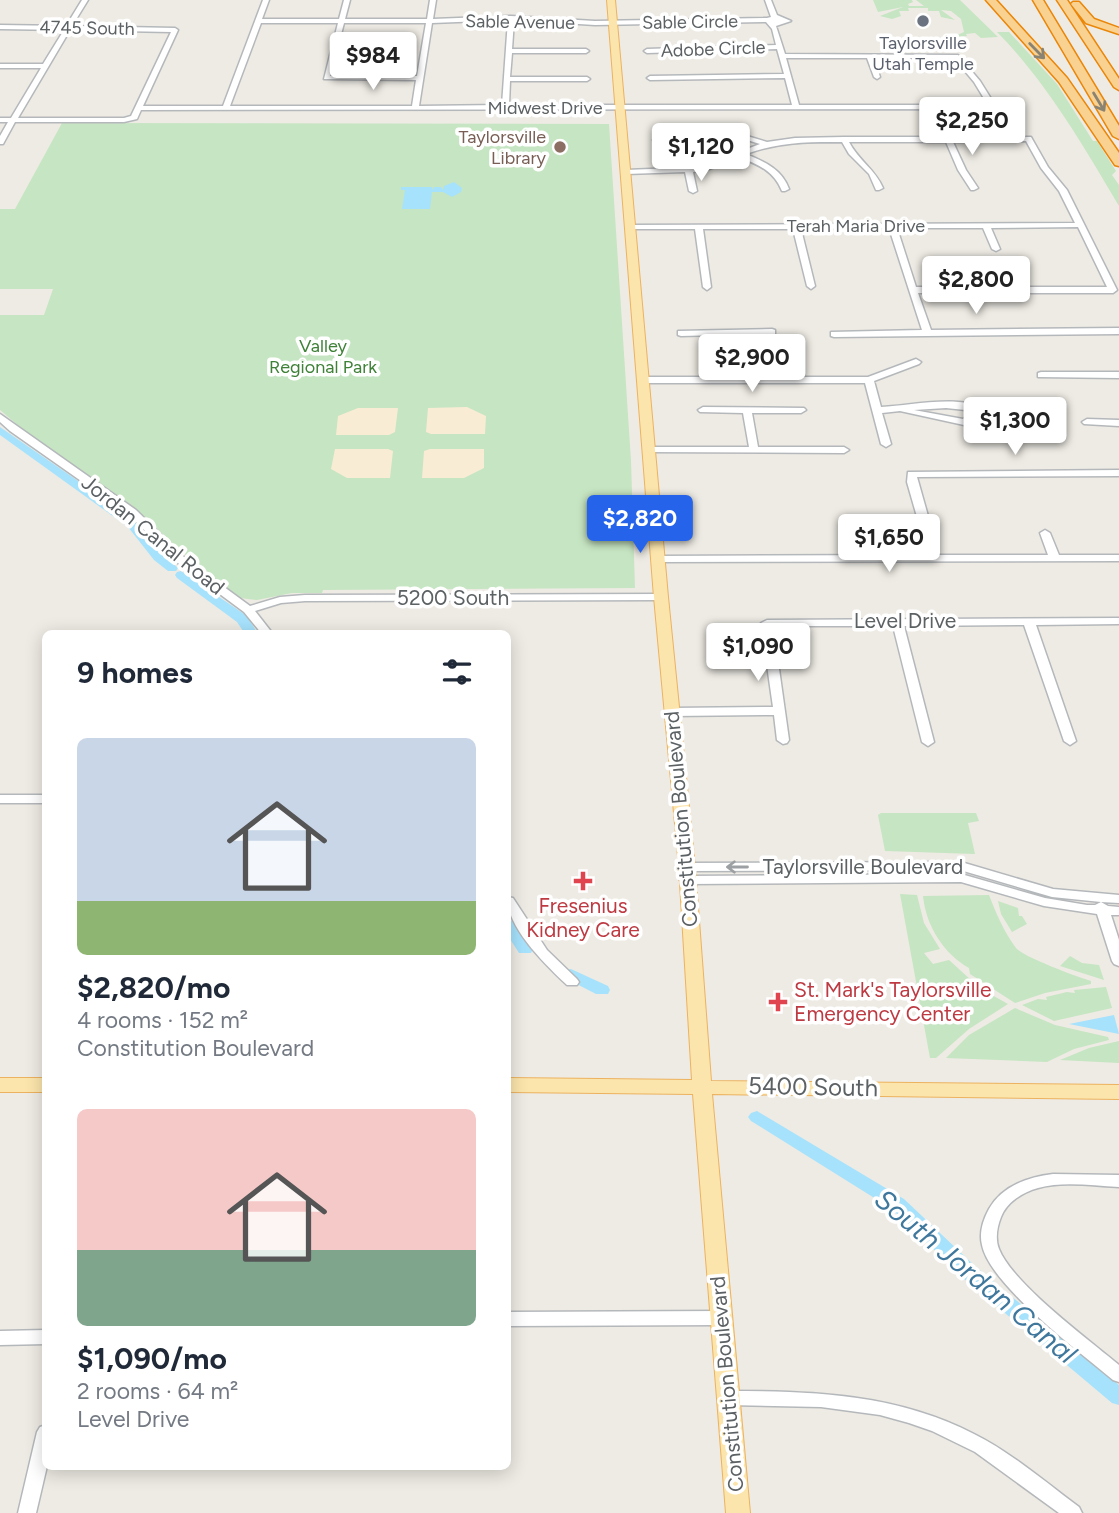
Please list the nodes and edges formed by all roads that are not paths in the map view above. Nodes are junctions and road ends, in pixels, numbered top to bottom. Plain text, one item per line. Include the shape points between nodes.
1 (85, 0) edge
2 (266, 0) edge
3 (347, 0) edge
4 (433, 0) edge
5 (611, 0) edge
6 (768, 0) edge
7 (983, 0) edge
8 (991, 0) edge
9 (1039, 1) edge
10 (1068, 1) edge
11 (1001, 14) junction
12 (511, 18) junction
13 (770, 20) junction
14 (259, 21) junction
15 (341, 21) junction
16 (430, 21) junction
17 (613, 23) junction
18 (0, 27) edge
19 (69, 27) junction
20 (775, 29) junction
21 (1119, 31) edge
22 (780, 47) junction
23 (509, 51) junction
24 (586, 51) dead end
25 (647, 51) dead end
26 (782, 56) junction
27 (870, 56) junction
28 (0, 66) edge
29 (46, 66) junction
30 (788, 76) junction
31 (877, 77) dead end
32 (420, 78) junction
33 (650, 78) dead end
34 (507, 79) junction
35 (587, 79) dead end
36 (1119, 87) edge
37 (993, 107) junction
38 (138, 108) junction
39 (226, 108) junction
40 (415, 108) junction
41 (505, 108) junction
42 (621, 108) junction
43 (796, 108) junction
44 (0, 120) edge
45 (13, 120) junction
46 (1119, 136) edge
47 (948, 138) junction
48 (1012, 138) junction
49 (844, 139) junction
50 (657, 140) dead end
51 (0, 142) edge
52 (768, 144) junction
53 (741, 155) junction
54 (1119, 162) edge
55 (689, 171) junction
56 (626, 172) junction
57 (879, 188) dead end
58 (974, 188) dead end
59 (785, 189) dead end
60 (693, 191) dead end
61 (986, 225) junction
62 (1082, 225) junction
63 (631, 226) junction
64 (699, 226) junction
65 (796, 226) junction
66 (892, 226) junction
67 (996, 249) dead end
68 (811, 286) dead end
69 (707, 287) dead end
70 (913, 290) junction
71 (1119, 331) edge
72 (681, 332) dead end
73 (724, 332) junction
74 (772, 332) dead end
75 (927, 333) junction
76 (834, 334) dead end
77 (916, 362) dead end
78 (1041, 375) dead end
79 (1119, 375) edge
80 (643, 380) junction
81 (731, 380) junction
82 (869, 380) junction
83 (704, 410) dead end
84 (747, 410) junction
85 (801, 410) dead end
86 (876, 410) junction
87 (904, 410) junction
88 (0, 417) edge
89 (1087, 422) dead end
90 (1119, 422) edge
91 (886, 444) dead end
92 (649, 450) junction
93 (754, 450) junction
94 (844, 450) dead end
95 (1119, 473) edge
96 (1045, 533) dead end
97 (934, 558) junction
98 (1054, 558) junction
99 (1119, 558) edge
100 (658, 559) junction
101 (661, 597) junction
102 (248, 610) junction
103 (898, 621) junction
104 (1029, 621) junction
105 (1119, 621) edge
106 (265, 630) edge
107 (779, 711) junction
108 (672, 712) junction
109 (783, 740) dead end
110 (1070, 741) dead end
111 (928, 742) dead end
112 (0, 799) edge
113 (42, 799) edge
114 (687, 874) junction
115 (1119, 899) edge
116 (1101, 905) junction
117 (511, 906) edge
118 (1119, 911) edge
119 (1119, 961) edge
120 (572, 982) dead end
121 (0, 1085) edge
122 (42, 1085) edge
123 (511, 1085) edge
124 (702, 1086) junction
125 (1119, 1093) edge
126 (1119, 1181) edge
127 (722, 1318) junction
128 (511, 1319) edge
129 (42, 1337) edge
130 (0, 1338) edge
131 (1119, 1375) edge
132 (728, 1398) junction
133 (42, 1449) edge
134 (27, 1513) edge
135 (738, 1513) edge
136 (1073, 1513) edge

1 - 19 street
2 - 14 street
3 - 15 street
4 - 16 street
5 - 17 main road, Constitution Boulevard
6 - 13 street
7 - 11 highway
8 - 11 highway
9 -> 46 highway
10 - 21 highway via 1087,19
10 - 36 highway
11 -> 54 highway via 1063,80
12 - 16 street, Sable Avenue
12 - 17 street, Sable Avenue
12 - 23 street
13 - 17 street, Sable Circle
13 - 20 street
13 - 20 street, Sable Circle via 783,23
14 - 15 street, Sable Avenue
14 - 39 street
15 - 16 street, Sable Avenue
15 - 32 street via 327,78
16 - 32 street
17 - 42 main road, Constitution Boulevard
18 - 19 street, 4745 South
19 - 29 street
19 - 38 street, 4745 South via 175,30
20 - 22 street
22 - 25 street, Adobe Circle
22 - 26 street
23 - 24 street
23 - 34 street
26 - 27 street
26 - 30 street
27 - 31 street
27 - 37 street via 956,56
28 - 29 street
29 - 45 street
30 - 33 street
30 - 43 street
32 - 40 street
34 - 35 street
34 - 41 street
37 - 43 street, Midwest Drive
37 - 48 street
38 - 39 street, Midwest Drive
38 - 45 street via 134,117 124,120
39 - 40 street, Midwest Drive
40 - 41 street, Midwest Drive
41 - 42 street, Midwest Drive
42 - 43 street, Midwest Drive
42 - 56 main road, Constitution Boulevard
44 - 45 street
45 - 51 street
47 - 48 street
47 - 49 street
47 - 58 street
48 - 62 street via 1028,139
49 - 52 street
49 - 57 street via 872,170
50 - 52 street via 747,138
52 - 53 street
53 - 55 street
53 - 59 street via 775,172
55 - 56 street
55 - 60 street
56 - 63 main road, Constitution Boulevard
61 - 62 street, Terah Maria Drive
61 - 66 street, Terah Maria Drive
61 - 67 street
62 - 70 street via 1113,290
63 - 64 street, Terah Maria Drive
63 - 80 main road, Constitution Boulevard
64 - 65 street, Terah Maria Drive
64 - 69 street
65 - 66 street, Terah Maria Drive
65 - 68 street
66 - 70 street
70 - 75 street
71 - 75 street
72 - 73 street
73 - 74 street
73 - 81 street
75 - 76 street
77 - 82 street
78 - 79 street
80 - 81 street
80 - 92 main road, Constitution Boulevard
81 - 82 street
82 - 86 street
83 - 84 street
84 - 85 street
84 - 93 street
86 - 87 street
86 - 91 street
87 - 87 street via 970,406 982,411 964,422
88 - 102 street, Jordan Canal Road via 132,512 182,561
89 - 90 street
92 - 93 street
92 - 100 main road, Constitution Boulevard
93 - 94 street
95 - 97 street via 912,474
96 - 98 street
97 - 98 street
97 - 100 street
98 - 99 street
100 - 101 main road, Constitution Boulevard
101 - 102 street, 5200 South via 305,598
101 - 108 main road, Constitution Boulevard
102 - 106 street, Jordan Canal Road
103 - 104 street, Level Drive
103 - 107 street, Level Drive via 767,623
103 - 111 street
104 - 105 street, Level Drive
104 - 110 street
107 - 108 street
107 - 109 street, Level Drive
108 - 114 main road, Constitution Boulevard
112 - 113 street
114 - 116 street, Taylorsville Boulevard via 961,878 1044,902
114 - 124 main road, Constitution Boulevard
115 - 116 street, Taylorsville Boulevard
116 - 118 street, Taylorsville Boulevard
116 - 119 street
117 - 120 street via 542,953
121 - 122 main road
123 - 124 main road, 5400 South
124 - 125 main road, 5400 South
124 - 127 main road, Constitution Boulevard
126 - 131 street via 1044,1181 1024,1186 998,1207 989,1237 991,1252 1011,1279
127 - 128 street
127 - 132 main road, Constitution Boulevard
129 - 130 street
132 - 135 main road, Constitution Boulevard
132 - 136 street via 834,1399 910,1415 968,1439
133 - 134 street

